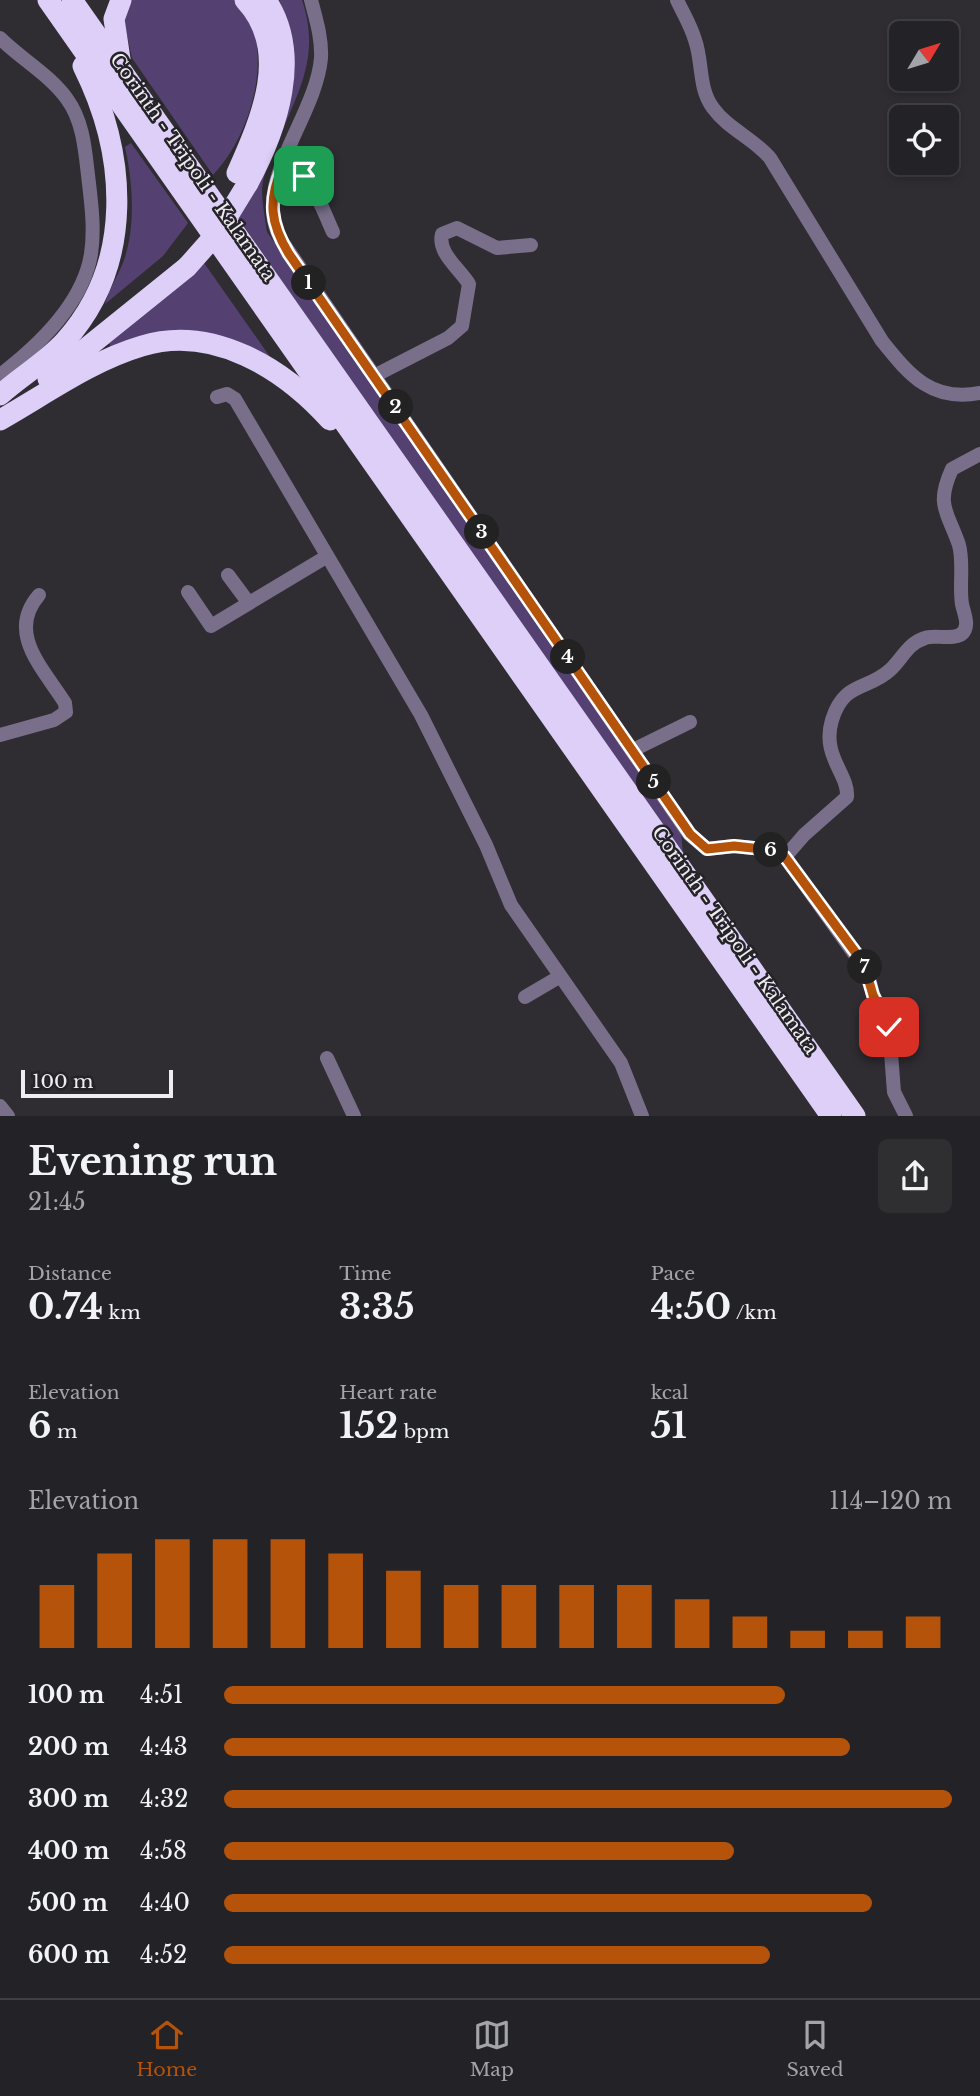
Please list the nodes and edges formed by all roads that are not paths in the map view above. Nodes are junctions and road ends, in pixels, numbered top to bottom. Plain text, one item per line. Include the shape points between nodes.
1 (121, 0) edge
2 (244, 0) edge
3 (266, 0) edge
4 (311, 0) edge
5 (677, 0) edge
6 (57, 2) edge
7 (0, 38) edge
8 (147, 107) junction
9 (282, 168) junction
10 (243, 178) junction
11 (333, 232) dead end
12 (531, 245) dead end
13 (182, 263) junction
14 (0, 375) edge
15 (374, 376) junction
16 (980, 393) edge
17 (0, 396) edge
18 (217, 397) dead end
19 (0, 412) edge
20 (0, 420) edge
21 (980, 454) edge
22 (400, 501) junction
23 (326, 557) junction
24 (228, 575) dead end
25 (188, 592) dead end
26 (39, 595) dead end
27 (248, 602) junction
28 (690, 722) dead end
29 (0, 735) edge
30 (633, 750) junction
31 (785, 857) junction
32 (559, 977) junction
33 (525, 996) dead end
34 (327, 1058) dead end
35 (0, 1106) edge
36 (8, 1116) edge
37 (354, 1116) edge
38 (642, 1116) edge
39 (831, 1116) edge
40 (855, 1116) edge
41 (906, 1116) edge

1 - 8 highway via 114,19 116,47
2 - 10 highway via 261,25 270,66
3 - 10 highway via 282,34 285,55 273,127
4 - 9 street via 321,60
5 - 16 street via 696,40 702,84 711,106 770,158 882,341 905,368 936,391 958,397
6 - 8 highway, Corinth - Tripoli - Kalamata
6 - 17 highway via 103,113 118,191 117,224 104,276 85,315 58,348
6 - 22 highway, Corinth - Tripoli - Kalamata
7 - 14 street via 51,82 73,109 83,141 93,234 88,270 73,298 44,335
8 - 40 highway, Corinth - Tripoli - Kalamata
9 - 11 street via 304,176 312,186
9 - 15 street via 272,194 274,229
10 - 13 highway, bridge via 218,232
12 - 15 street via 497,248 457,228 442,234 444,252 469,284 462,326 448,338
13 - 17 highway via 56,360
13 - 19 highway via 62,369
15 - 30 street
18 - 23 street via 227,394 234,399
20 - 22 highway via 127,351 164,341 217,345 263,365 312,401
21 - 31 street via 952,469 943,508 960,553 963,632 955,638 928,636 914,643 888,672 857,686 836,708 830,745 847,797
22 - 39 highway, Corinth - Tripoli - Kalamata
23 - 27 street
23 - 32 street via 421,715 511,905
24 - 27 street
25 - 27 street via 211,626
26 - 29 street via 26,611 25,633 66,712 54,720
28 - 30 street
30 - 31 street via 699,845 714,850 734,846 772,850
31 - 41 street via 869,973 873,995 889,1027 894,1092
32 - 33 street
32 - 38 street via 621,1063
34 - 37 street
35 - 36 street

